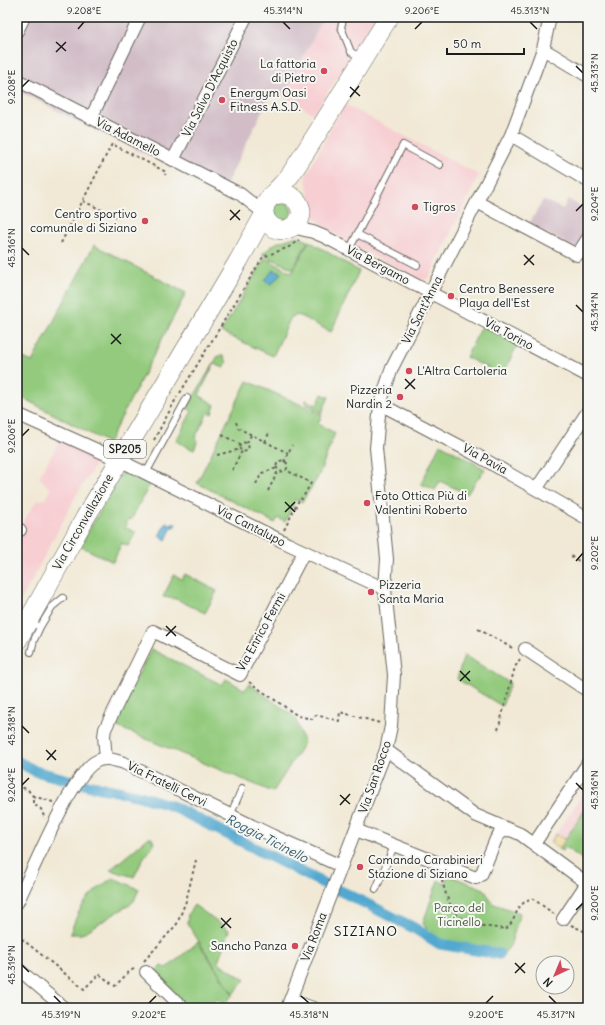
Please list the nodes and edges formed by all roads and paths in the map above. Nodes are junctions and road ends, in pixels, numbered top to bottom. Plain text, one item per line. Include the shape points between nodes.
1 (24, 17) edge
2 (140, 17) edge
3 (246, 17) edge
4 (344, 17) edge
5 (388, 17) edge
6 (550, 17) edge
7 (17, 31) edge
8 (543, 49) junction
9 (363, 59) junction
10 (588, 76) edge
11 (17, 80) edge
12 (91, 118) junction
13 (511, 135) junction
14 (306, 152) junction
15 (173, 160) junction
16 (440, 164) dead end
17 (165, 175) dead end
18 (588, 181) edge
19 (240, 194) junction
20 (83, 201) junction
21 (477, 202) junction
22 (268, 205) junction
23 (300, 207) junction
24 (116, 217) dead end
25 (292, 232) junction
26 (357, 234) junction
27 (325, 237) junction
28 (588, 238) edge
29 (61, 244) dead end
30 (349, 250) junction
31 (239, 260) junction
32 (417, 265) dead end
33 (431, 292) junction
34 (588, 376) edge
35 (187, 398) dead end
36 (380, 404) junction
37 (588, 411) edge
38 (17, 414) edge
39 (236, 422) dead end
40 (269, 433) dead end
41 (222, 434) dead end
42 (251, 435) junction
43 (265, 442) junction
44 (247, 443) junction
45 (151, 444) dead end
46 (240, 444) junction
47 (292, 445) dead end
48 (241, 450) junction
49 (288, 453) junction
50 (218, 455) dead end
51 (119, 460) junction
52 (284, 462) junction
53 (276, 468) junction
54 (232, 470) dead end
55 (286, 470) junction
56 (278, 471) junction
57 (146, 473) junction
58 (256, 484) dead end
59 (537, 488) junction
60 (268, 490) dead end
61 (588, 519) edge
62 (279, 540) junction
63 (304, 552) junction
64 (571, 556) dead end
65 (588, 567) edge
66 (385, 589) junction
67 (63, 598) dead end
68 (34, 624) junction
69 (478, 629) dead end
70 (24, 647) edge
71 (525, 649) joint
72 (516, 667) dead end
73 (240, 675) junction
74 (588, 691) edge
75 (391, 726) junction
76 (498, 730) dead end
77 (386, 750) junction
78 (106, 758) junction
79 (588, 763) edge
80 (17, 786) edge
81 (242, 788) dead end
82 (33, 796) junction
83 (66, 802) junction
84 (41, 809) dead end
85 (230, 816) junction
86 (356, 830) junction
87 (508, 830) junction
88 (534, 844) junction
89 (394, 846) junction
90 (196, 860) dead end
91 (341, 866) junction
92 (442, 880) dead end
93 (588, 884) edge
94 (376, 889) dead end
95 (17, 903) edge
96 (563, 919) junction
97 (588, 933) edge
98 (17, 935) edge
99 (143, 967) junction
100 (17, 968) edge
101 (288, 1004) edge
102 (64, 1008) edge
103 (183, 1008) edge
104 (313, 1008) edge

1 - 7 street
2 - 12 street
3 - 15 street, Via Salvo D'Acquisto
4 - 9 lane via 341,27 351,52
5 - 9 main road, SP205
6 - 8 street, Via Sant'Anna
8 - 10 street
8 - 13 street, Via Sant'Anna
9 - 14 main road, SP205
11 - 12 street, Via Adamello
12 - 15 street, Via Adamello
13 - 18 street
13 - 21 street, Via Sant'Anna
14 - 22 main road, SP205
14 - 23 main road, SP205 via 299,183
15 - 19 street, Via Adamello
16 - 26 lane via 403,146
17 - 20 path via 166,172 112,144
19 - 22 street
19 - 22 street
20 - 24 path
20 - 29 path
21 - 28 street via 577,255
21 - 33 street, Via Sant'Anna
22 - 23 main road via 286,194 291,195
22 - 25 main road via 271,227
22 - 31 main road, SP205
23 - 25 main road, SP205 via 299,220
23 - 27 street, Via Bergamo
25 - 27 street, Via Bergamo via 313,232
25 - 31 main road, SP205 via 258,244
25 - 45 path via 289,247 263,257
26 - 30 lane
26 - 32 lane
27 - 30 street, Via Bergamo
30 - 33 street, Via Bergamo
31 - 51 main road, Via Circonvallazione / SP205
33 - 34 street, Via Torino
33 - 36 street, Via Sant'Anna via 392,368
35 - 57 lane
36 - 59 street, Via Pavia
36 - 66 street, Via Sant'Anna via 376,448 387,559
37 - 59 street
38 - 51 street, Via Cantalupo
39 - 42 path via 238,428
40 - 43 path
41 - 46 path
42 - 43 path
42 - 44 path
43 - 49 path
44 - 46 path
44 - 48 path via 248,450
46 - 48 path
47 - 49 path
48 - 50 path
48 - 54 path
49 - 52 path
51 - 57 street, Via Cantalupo
51 - 68 main road, Via Circonvallazione / SP205
52 - 53 path via 278,463
52 - 55 path via 287,464
53 - 56 path
53 - 58 path via 262,473
55 - 56 path
55 - 62 path via 311,483 302,499 300,498
56 - 60 path
57 - 62 street, Via Cantalupo
59 - 61 street, Via Pavia
62 - 63 street, Via Cantalupo
63 - 66 street, Via Cantalupo
63 - 73 street, Via Enrico Fermi
64 - 65 path
66 - 75 street, Via San Rocco via 394,675
67 - 68 lane
68 - 70 main road, Via Circonvallazione / SP205
69 - 71 path via 513,650
71 - 74 street
72 - 76 path
73 - 75 path via 298,716 312,718 316,715 338,721 340,712
73 - 78 street, Via Enrico Fermi via 153,631 105,729
75 - 77 street, Via San Rocco
77 - 86 street, Via San Rocco
77 - 87 street via 475,815
78 - 83 street via 94,762 78,779
78 - 85 street, Via Fratelli Cervi via 124,763
79 - 88 street
80 - 82 path via 28,790
81 - 85 lane
82 - 83 path via 52,802
82 - 84 path via 33,804
83 - 95 street
85 - 91 street, Via Fratelli Cervi
86 - 89 street
86 - 91 street, Via San Rocco
87 - 88 street via 520,834
87 - 89 street via 497,836 481,875 476,878
88 - 93 street
89 - 94 lane
90 - 99 path via 186,901 177,924
91 - 101 street, Via Roma
92 - 96 path via 449,904 456,914 472,925 506,929 512,923 518,907 532,898
93 - 96 street
96 - 97 path
98 - 99 path via 84,989 99,974 115,986 130,971
99 - 103 street
100 - 102 street
101 - 104 street

